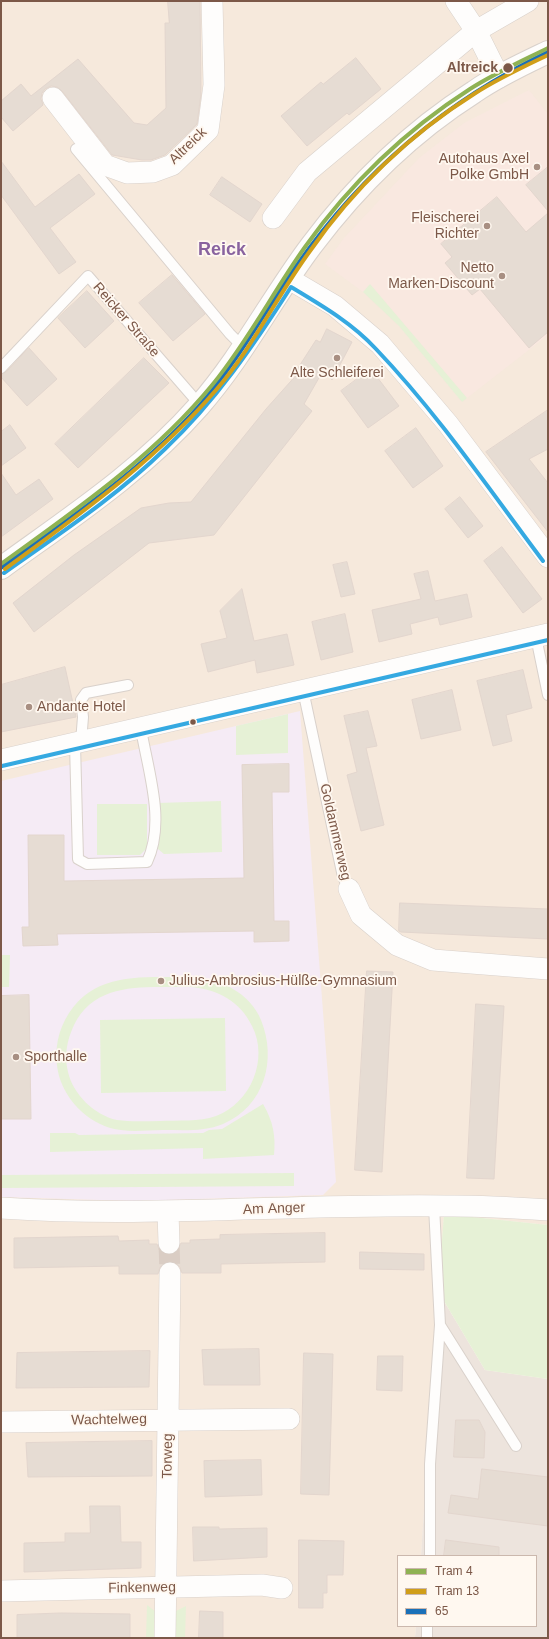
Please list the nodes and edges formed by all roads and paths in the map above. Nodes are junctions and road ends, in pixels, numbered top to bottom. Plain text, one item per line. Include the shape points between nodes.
1 (212, 1) edge
2 (456, 1) edge
3 (528, 1) edge
4 (476, 31) junction
5 (548, 52) edge
6 (499, 77) junction
7 (53, 98) dead end
8 (76, 150) dead end
9 (273, 218) dead end
10 (289, 279) junction
11 (248, 342) junction
12 (1, 368) edge
13 (200, 405) junction
14 (548, 557) edge
15 (1, 568) edge
16 (542, 635) edge
17 (128, 685) dead end
18 (303, 690) junction
19 (548, 695) edge
20 (141, 729) junction
21 (78, 743) junction
22 (1, 760) edge
23 (349, 889) joint
24 (548, 969) edge
25 (434, 1206) junction
26 (1, 1208) edge
27 (548, 1210) edge
28 (168, 1212) junction
29 (169, 1244) tunnel mouth
30 (170, 1273) tunnel mouth
31 (440, 1325) junction
32 (289, 1418) dead end
33 (169, 1419) junction
34 (1, 1422) edge
35 (516, 1446) dead end
36 (430, 1555) edge
37 (165, 1587) junction
38 (282, 1588) dead end
39 (1, 1591) edge
40 (427, 1627) edge
41 (165, 1638) edge
42 (427, 1638) edge

1 - 7 street, Altreick via 214,85 208,130 172,165 153,172 128,173 105,165
2 - 4 street
3 - 4 street
4 - 6 street
4 - 9 street via 307,172
5 - 6 street
6 - 10 street via 474,91 429,123 362,184 310,247
8 - 11 lane via 230,334
10 - 11 street
10 - 14 street via 335,306 380,344 448,424
11 - 13 street
12 - 13 lane, Reicker Straße via 88,276
13 - 15 street via 157,450 133,470
16 - 18 street
16 - 19 lane
17 - 21 lane via 86,693 83,696 83,717
18 - 20 street
18 - 23 lane, Goldammerweg via 342,871
20 - 21 street
20 - 21 lane via 155,810 153,849 147,862 86,864 78,859
21 - 22 street
23 - 24 street, Goldammerweg via 361,915 397,945 433,960
25 - 27 street, Am Anger
25 - 28 street, Am Anger
25 - 31 lane
26 - 28 street, Am Anger via 58,1212
28 - 29 street
30 - 33 street, Torweg
31 - 35 lane
31 - 36 lane via 430,1464
32 - 33 street, Wachtelweg
33 - 34 street, Wachtelweg
33 - 37 street, Torweg
37 - 38 street, Finkenweg via 262,1585
37 - 39 street, Finkenweg
37 - 41 street, Torweg
40 - 42 lane

